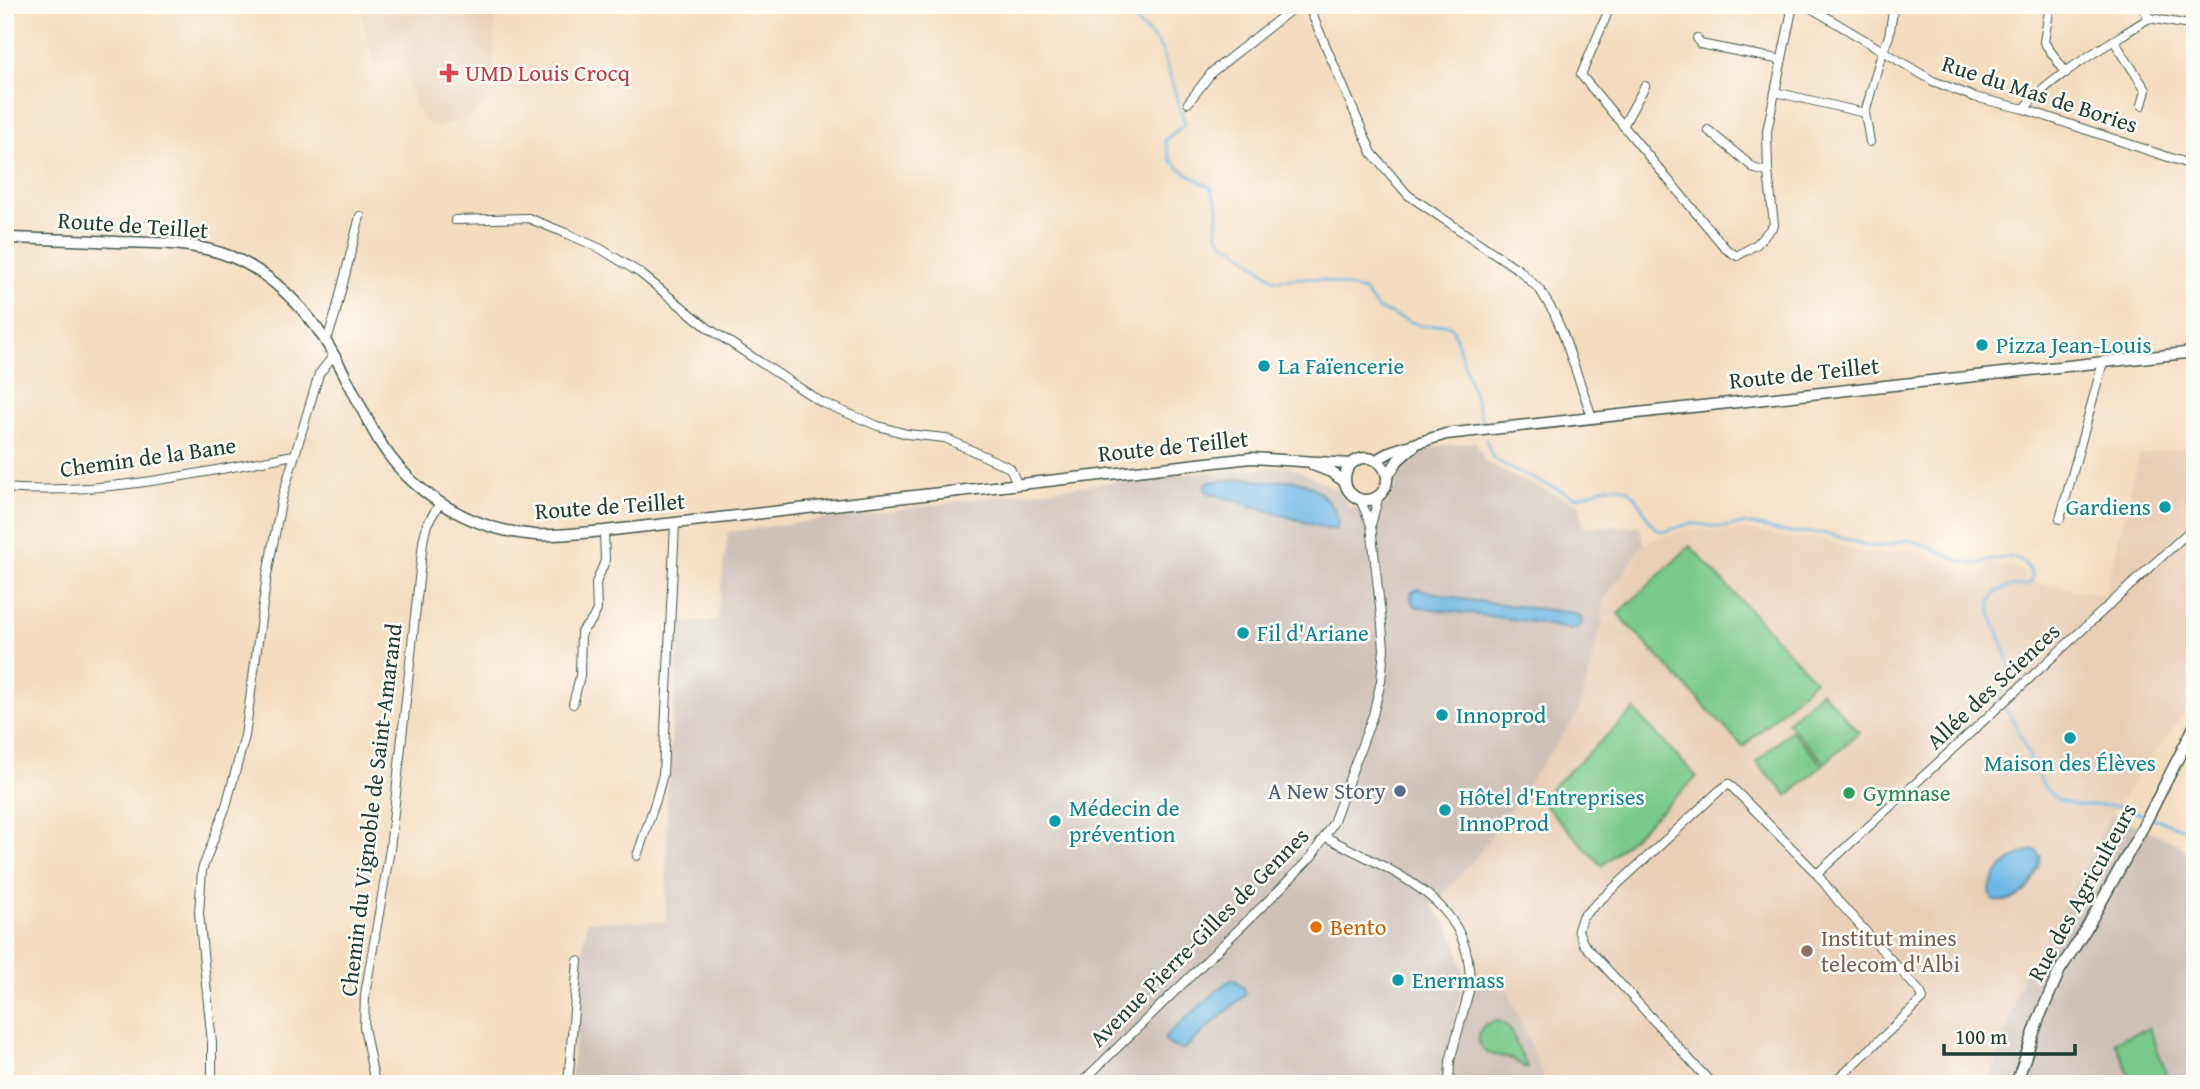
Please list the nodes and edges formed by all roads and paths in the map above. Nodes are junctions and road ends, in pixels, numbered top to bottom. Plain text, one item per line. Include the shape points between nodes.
1 (1297, 5) edge
2 (1308, 5) edge
3 (1611, 5) edge
4 (1793, 5) edge
5 (1807, 5) edge
6 (1894, 5) edge
7 (2050, 5) edge
8 (2141, 5) edge
9 (2149, 18) junction
10 (2195, 26) edge
11 (1697, 37) dead end
12 (2114, 41) junction
13 (1883, 52) junction
14 (1782, 60) junction
15 (2066, 73) junction
16 (1645, 86) dead end
17 (1775, 92) junction
18 (1188, 103) dead end
19 (2142, 105) dead end
20 (2024, 109) junction
21 (1865, 113) junction
22 (1623, 126) junction
23 (1708, 130) dead end
24 (1870, 142) dead end
25 (2195, 166) edge
26 (1768, 172) junction
27 (360, 216) dead end
28 (455, 220) dead end
29 (5, 237) edge
30 (325, 339) junction
31 (2195, 352) edge
32 (334, 355) junction
33 (2103, 362) junction
34 (1592, 417) junction
35 (1418, 442) junction
36 (295, 455) junction
37 (1301, 460) junction
38 (1376, 460) junction
39 (1351, 464) junction
40 (1387, 477) junction
41 (1345, 482) junction
42 (1017, 484) junction
43 (5, 488) edge
44 (1379, 495) junction
45 (1360, 499) junction
46 (440, 503) junction
47 (2060, 519) dead end
48 (675, 524) junction
49 (1371, 525) junction
50 (2195, 526) edge
51 (604, 531) junction
52 (573, 704) dead end
53 (2195, 725) edge
54 (1326, 837) junction
55 (637, 856) dead end
56 (1817, 874) junction
57 (578, 961) dead end
58 (212, 1084) edge
59 (374, 1084) edge
60 (568, 1084) edge
61 (1080, 1084) edge
62 (1449, 1084) edge
63 (1712, 1084) edge
64 (1833, 1084) edge
65 (2017, 1084) edge

1 - 18 street via 1212,72
2 - 34 street via 1372,153 1408,195 1519,270 1540,290 1563,334
3 - 22 street via 1581,75
4 - 14 street
5 - 13 street, Rue du Mas de Bories
6 - 13 street
7 - 15 street via 2044,41
8 - 9 street
9 - 10 street
9 - 12 street
11 - 14 street via 1700,44
12 - 15 street
12 - 19 street via 2146,90
13 - 20 street, Rue du Mas de Bories via 1933,81
13 - 21 street
14 - 17 street
15 - 20 street
16 - 22 street
17 - 21 street
17 - 26 street via 1767,131
20 - 25 street, Rue du Mas de Bories
21 - 24 street
22 - 26 street via 1737,256 1757,244 1774,225
23 - 26 street via 1755,169
27 - 30 street
28 - 42 street via 528,218 601,249 640,273 708,328 821,402 878,426 945,438 1010,467
29 - 30 main road, Route de Teillet via 166,243 233,257 282,289
30 - 32 main road, Route de Teillet
31 - 33 main road, Route de Teillet
32 - 36 street via 319,374
32 - 46 main road, Route de Teillet via 390,456
33 - 34 main road, Route de Teillet
33 - 47 street
34 - 35 main road, Route de Teillet via 1446,434
35 - 38 main road, Route de Teillet
35 - 40 main road
36 - 43 street, Chemin de la Bane via 139,483 37,491
36 - 58 street via 267,575 245,736 202,870 200,913
37 - 39 main road, Route de Teillet
37 - 41 main road, Route de Teillet
37 - 42 main road, Route de Teillet via 1251,458
38 - 39 main road via 1360,459
38 - 40 main road
39 - 41 main road
40 - 44 main road
41 - 45 main road via 1350,493
42 - 48 main road, Route de Teillet
44 - 45 main road
44 - 49 street, Avenue Pierre-Gilles de Gennes
45 - 49 street, Avenue Pierre-Gilles de Gennes
46 - 51 main road, Route de Teillet via 468,519 535,535
46 - 59 street, Chemin du Vignoble de Saint-Amarand via 427,524 423,542 390,849 365,995 364,1027
48 - 51 main road, Route de Teillet
48 - 55 street via 663,774
49 - 54 street, Avenue Pierre-Gilles de Gennes via 1384,649 1381,681 1373,715
50 - 56 street, Allée des Sciences
51 - 52 street via 605,561 596,583 597,610 581,632 580,677
53 - 65 main road, Rue des Agriculteurs via 2143,827 2060,970
54 - 61 street, Avenue Pierre-Gilles de Gennes via 1282,887
54 - 62 street via 1417,886 1444,908 1457,926 1470,969 1469,991 1450,1061
56 - 63 street via 1729,784 1582,917 1578,930 1583,943
56 - 64 street via 1923,999
57 - 60 street

